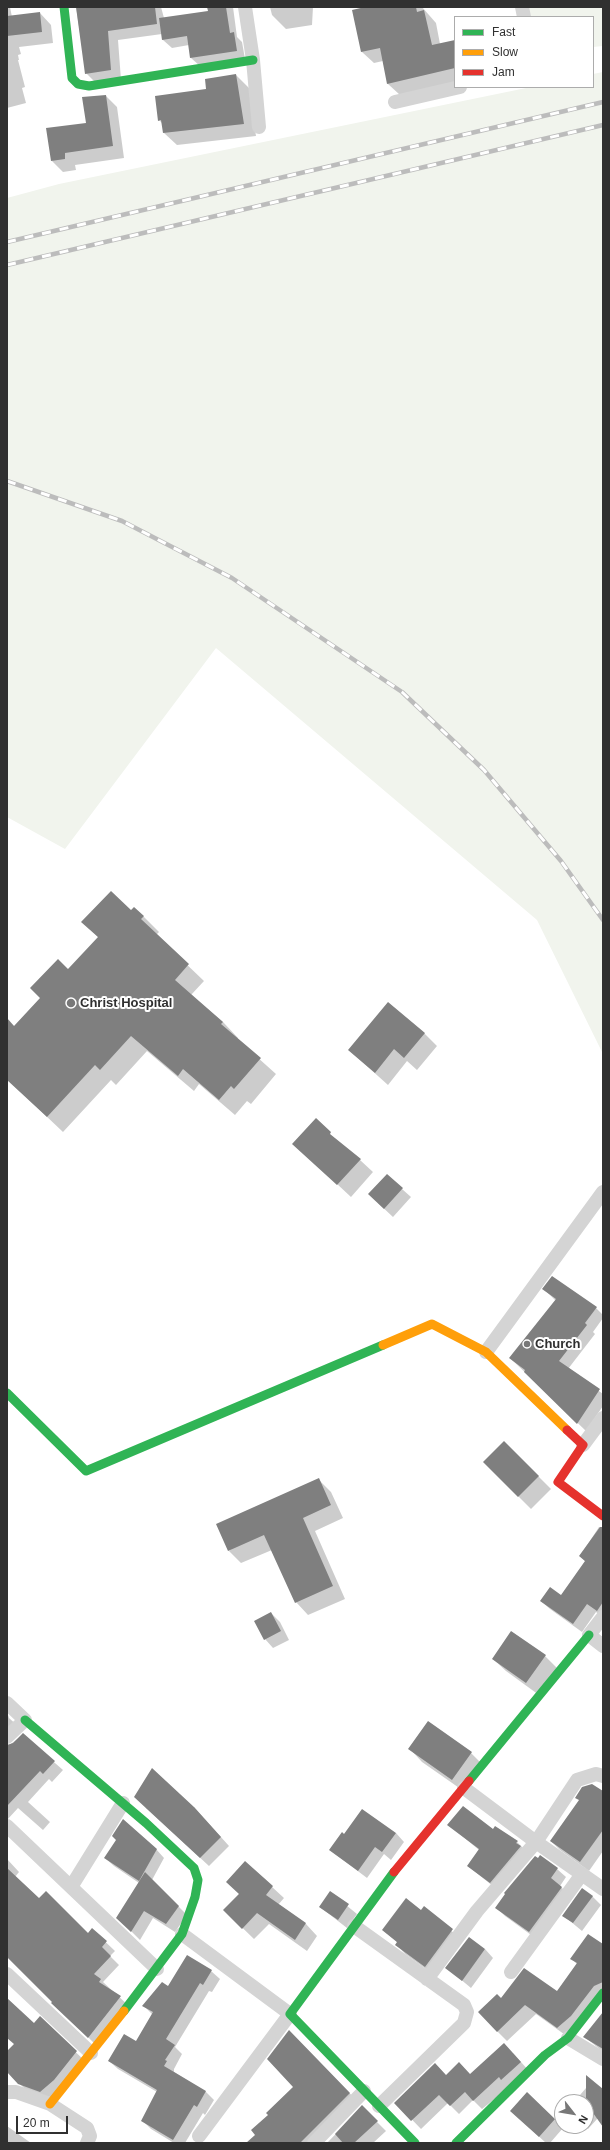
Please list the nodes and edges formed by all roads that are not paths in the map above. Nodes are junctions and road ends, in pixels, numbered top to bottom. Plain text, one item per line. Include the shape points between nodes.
1 (64, 7) edge
2 (245, 7) edge
3 (253, 60) junction
4 (456, 88) edge
5 (395, 102) dead end
6 (259, 127) dead end
7 (603, 1192) edge
8 (486, 1352) junction
9 (7, 1393) edge
10 (603, 1418) edge
11 (583, 1445) junction
12 (603, 1516) edge
13 (603, 1617) edge
14 (589, 1635) junction
15 (603, 1646) edge
16 (7, 1703) edge
17 (25, 1720) junction
18 (7, 1737) edge
19 (603, 1776) edge
20 (464, 1788) junction
21 (123, 1803) junction
22 (7, 1826) edge
23 (536, 1842) junction
24 (582, 1874) junction
25 (71, 1887) junction
26 (603, 1889) edge
27 (354, 1926) junction
28 (182, 1934) junction
29 (157, 1969) junction
30 (511, 1972) dead end
31 (7, 1974) edge
32 (427, 1979) junction
33 (603, 1993) edge
34 (290, 2014) junction
35 (568, 2038) junction
36 (91, 2053) junction
37 (603, 2059) edge
38 (364, 2091) junction
39 (7, 2092) edge
40 (50, 2104) junction
41 (379, 2106) junction
42 (199, 2136) dead end
43 (87, 2143) edge
44 (314, 2143) edge
45 (415, 2143) edge
46 (456, 2143) edge

1 - 3 street via 72,78 78,84 89,86
2 - 3 street
3 - 6 street
4 - 5 street
7 - 8 street
8 - 9 street via 432,1324 86,1471
8 - 11 street
10 - 11 street
11 - 12 street via 558,1482
13 - 14 street
14 - 15 street
14 - 20 street
16 - 17 street
17 - 18 street
17 - 21 street
19 - 23 street via 596,1774 577,1780
20 - 23 street
20 - 27 street via 385,1883
21 - 25 street
21 - 28 street via 194,1868 198,1880 196,1897
22 - 25 street
23 - 24 street
23 - 32 street via 477,1911
24 - 26 street
24 - 30 street
25 - 29 street
27 - 32 street
27 - 34 street
28 - 29 street
28 - 34 street
29 - 36 street
31 - 36 street
32 - 41 street via 464,2005 467,2016 464,2023
33 - 35 street
34 - 38 street
34 - 42 street
35 - 37 street
35 - 46 street via 545,2055
36 - 40 street
38 - 41 street
38 - 44 street
39 - 40 street via 16,2092
40 - 43 street via 87,2128 90,2136
41 - 45 street

